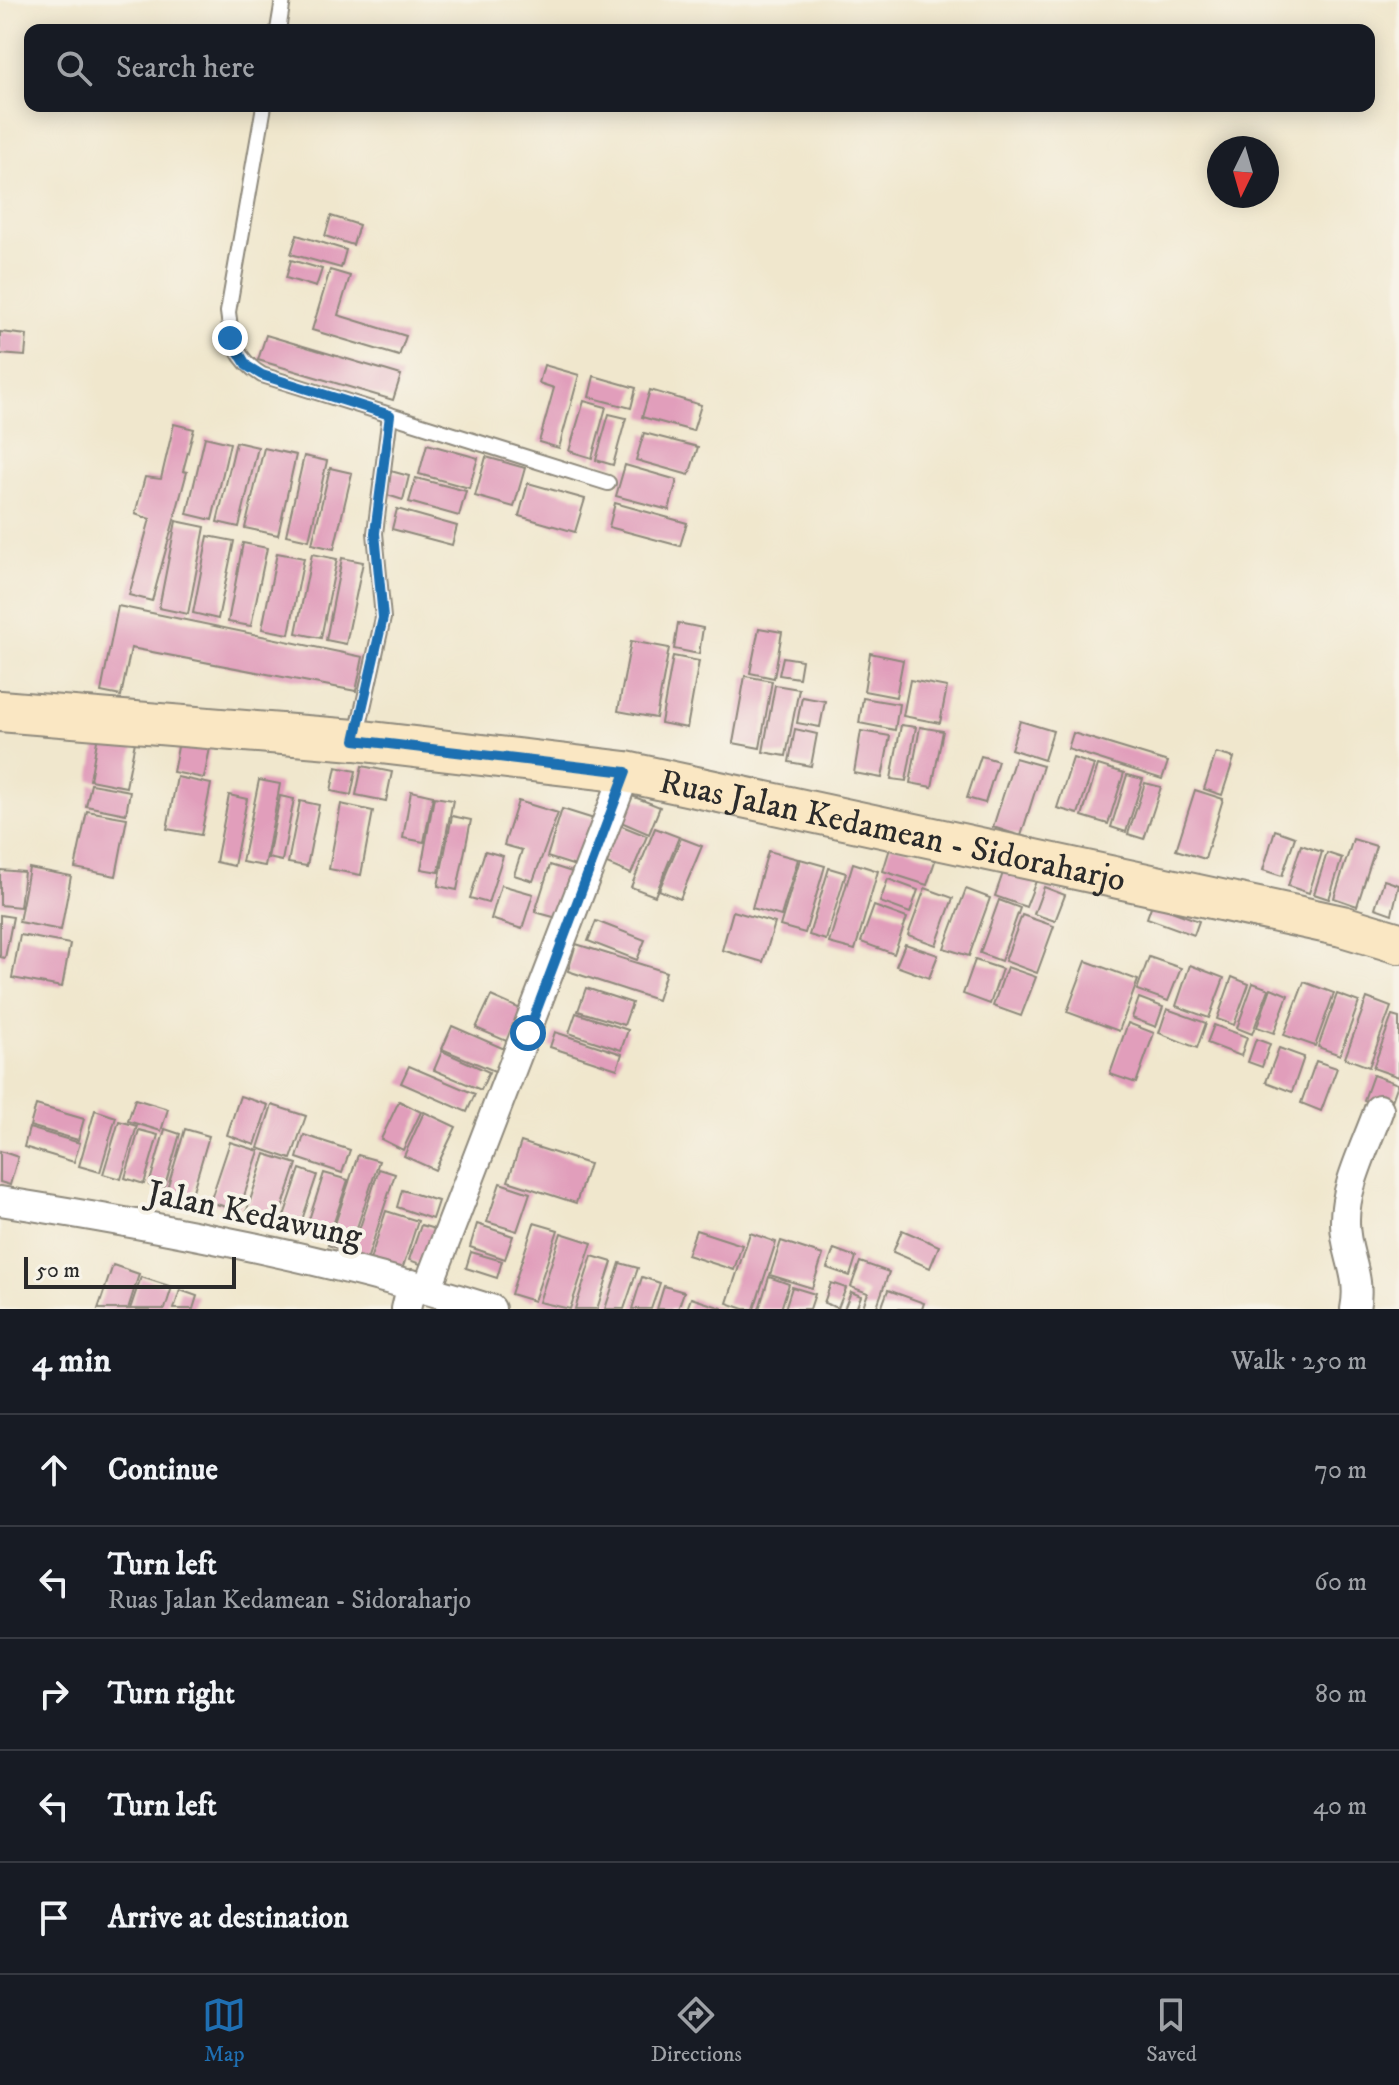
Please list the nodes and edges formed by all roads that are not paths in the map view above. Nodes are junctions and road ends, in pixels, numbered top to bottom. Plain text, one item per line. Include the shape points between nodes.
1 (283, 0) edge
2 (279, 24) edge
3 (263, 112) edge
4 (390, 415) junction
5 (608, 483) dead end
6 (0, 711) edge
7 (355, 740) junction
8 (626, 772) junction
9 (1399, 943) edge
10 (1379, 1109) dead end
11 (0, 1201) edge
12 (415, 1294) edge
13 (491, 1309) edge
14 (1355, 1309) edge

1 - 2 lane
3 - 4 lane via 228,312 230,338 247,366 262,375
4 - 5 lane
4 - 7 lane via 375,533 383,618
6 - 7 main road, Ruas Jalan Kedamean - Sidoraharjo
7 - 8 main road, Ruas Jalan Kedamean - Sidoraharjo
8 - 9 main road, Ruas Jalan Kedamean - Sidoraharjo via 1342,926
8 - 12 street
10 - 14 street via 1344,1222 1358,1284
11 - 12 street, Jalan Kedawung via 127,1221
12 - 13 street, Jalan Kedawung

